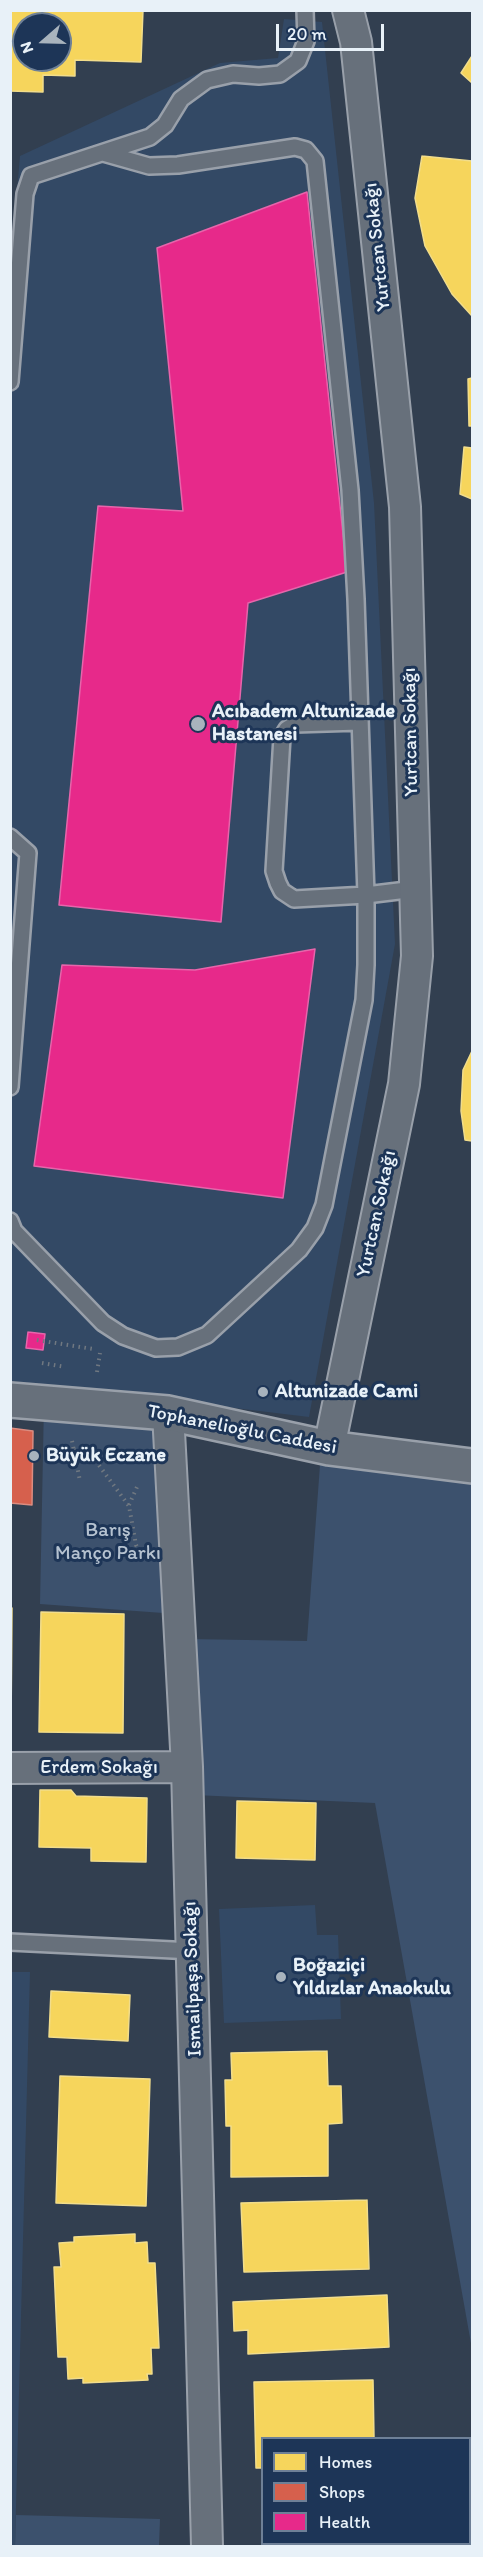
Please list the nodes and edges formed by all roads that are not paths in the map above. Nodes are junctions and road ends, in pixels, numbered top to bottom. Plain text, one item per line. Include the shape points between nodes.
1 (305, 10) edge
2 (348, 10) edge
3 (103, 153) junction
4 (10, 382) edge
5 (359, 722) junction
6 (10, 837) edge
7 (415, 889) junction
8 (366, 895) junction
9 (10, 1087) edge
10 (10, 1221) edge
11 (10, 1400) edge
12 (168, 1413) junction
13 (328, 1448) junction
14 (472, 1466) edge
15 (187, 1767) junction
16 (10, 1768) edge
17 (10, 1942) edge
18 (193, 1951) junction
19 (207, 2547) edge

1 - 3 lane via 306,41 298,61 280,74 233,74 207,80 181,99 165,125 150,137
2 - 7 street, Yurtcan Sokağı via 356,42 405,507
3 - 4 lane via 32,176 25,194
3 - 5 lane via 149,166 296,147 306,150 315,161 350,490
5 - 8 lane
5 - 8 lane via 295,724 282,737 274,871 282,891 294,898
6 - 9 lane via 28,853
7 - 8 lane
7 - 13 street, Yurtcan Sokağı via 417,956 404,1084
8 - 10 lane via 364,1000 324,1205 315,1228 298,1250 231,1315 207,1335 178,1347 156,1348 123,1336 103,1323 14,1231
11 - 12 main road, Tophanelioğlu Caddesi
12 - 13 main road, Tophanelioğlu Caddesi
12 - 15 street, Ismailpaşa Sokağı
13 - 14 main road, Tophanelioğlu Caddesi
15 - 16 street, Erdem Sokağı
15 - 18 street, Ismailpaşa Sokağı
17 - 18 lane
18 - 19 street, Ismailpaşa Sokağı

